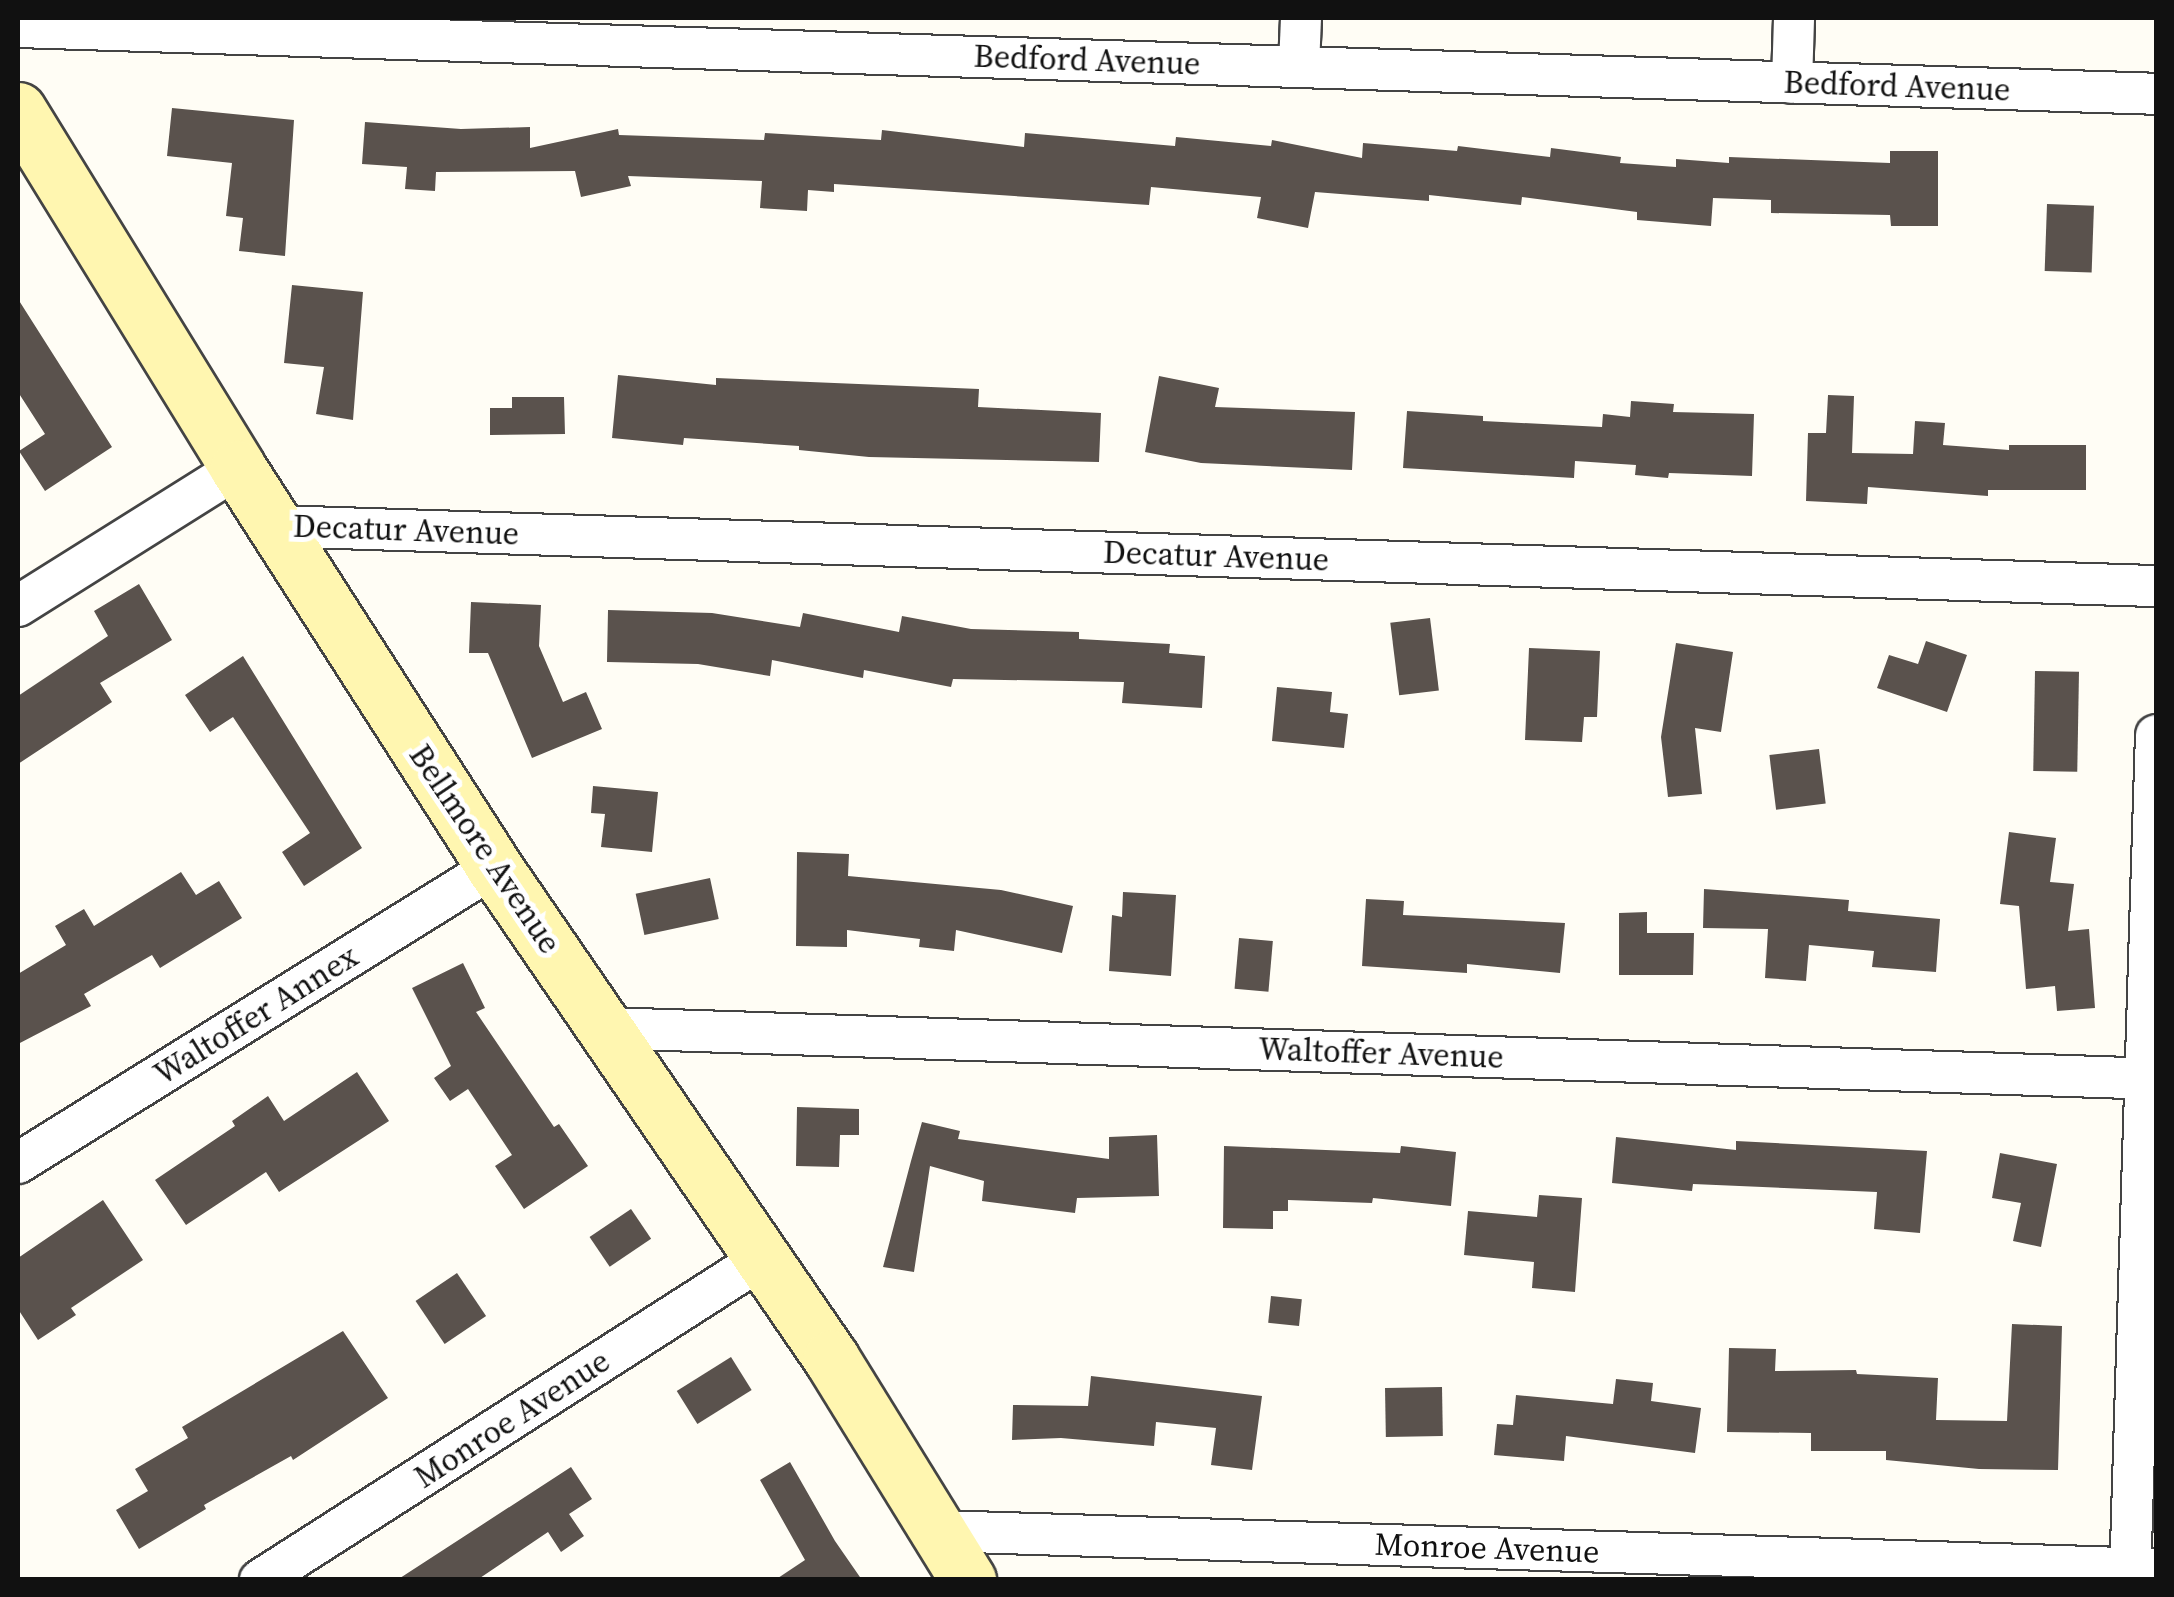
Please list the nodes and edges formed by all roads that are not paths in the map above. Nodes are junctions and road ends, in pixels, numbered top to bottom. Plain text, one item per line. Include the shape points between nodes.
1 (1301, 18) edge
2 (1794, 18) edge
3 (18, 26) edge
4 (809, 35) edge
5 (1300, 66) junction
6 (1792, 83) junction
7 (2156, 94) edge
8 (18, 110) edge
9 (238, 468) junction
10 (275, 526) junction
11 (2156, 586) edge
12 (18, 606) edge
13 (2156, 735) edge
14 (494, 866) junction
15 (606, 1028) junction
16 (2152, 1079) edge
17 (18, 1163) edge
18 (764, 1258) junction
19 (938, 1531) junction
20 (2139, 1572) edge
21 (260, 1580) edge
22 (968, 1580) edge

1 - 5 street
2 - 6 street
3 - 4 street, Bedford Avenue
4 - 5 street, Bedford Avenue
5 - 6 street, Bedford Avenue
6 - 7 street, Bedford Avenue
8 - 9 main road, Bellmore Avenue
9 - 10 main road, Bellmore Avenue
9 - 12 street
10 - 11 street, Decatur Avenue
10 - 14 main road, Bellmore Avenue
13 - 16 street
14 - 15 main road, Bellmore Avenue
14 - 17 street, Waltoffer Annex
15 - 16 street, Waltoffer Avenue
15 - 18 main road, Bellmore Avenue
16 - 20 street
18 - 19 main road, Bellmore Avenue
18 - 21 street, Monroe Avenue
19 - 20 street, Monroe Avenue
19 - 22 main road, Bellmore Avenue

